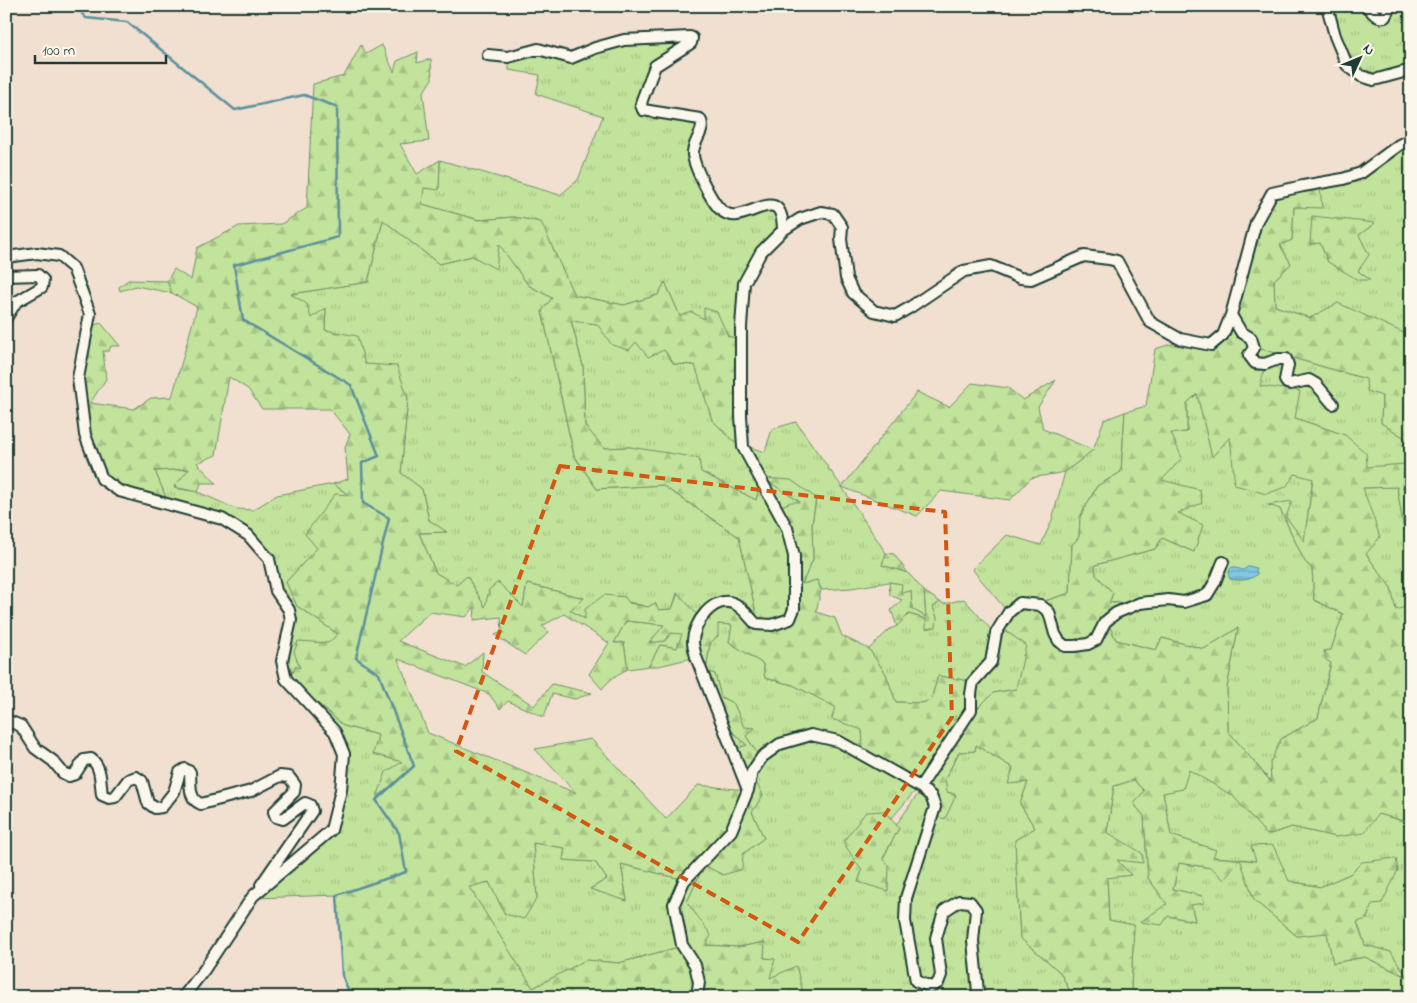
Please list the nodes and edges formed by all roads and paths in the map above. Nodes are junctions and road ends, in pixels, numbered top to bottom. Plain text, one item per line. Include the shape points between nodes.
1 (1327, 6) edge
2 (1366, 6) edge
3 (1390, 6) edge
4 (488, 55) dead end
5 (1411, 70) edge
6 (1411, 139) edge
7 (783, 230) junction
8 (6, 257) edge
9 (6, 276) edge
10 (1231, 316) junction
11 (6, 318) edge
12 (1333, 404) dead end
13 (1223, 562) dead end
14 (6, 720) edge
15 (920, 786) junction
16 (748, 790) junction
17 (253, 896) junction
18 (183, 997) edge
19 (697, 997) edge
20 (976, 997) edge

1 - 5 street via 1347,65 1361,76 1374,80
2 - 3 street via 1382,18
4 - 7 street via 508,57 538,49 571,58 624,40 690,37 691,43 655,66 642,100 643,110 700,119 702,128 692,156 717,206 723,212 736,215 770,205 781,215
6 - 10 street via 1361,173 1272,193 1256,222
7 - 10 street via 820,212 833,214 842,227 846,278 853,294 874,311 895,316 964,271 991,266 1031,279 1084,256 1117,261 1150,322 1180,339 1211,345 1223,335
7 - 16 street via 761,252 744,283 741,416 743,447 787,528 794,556 794,609 790,619 772,625 756,624 736,604 715,604 701,619 693,641 696,657
8 - 17 street via 37,253 59,256 73,268 90,314 78,378 85,435 102,479 119,491 222,519 248,535 269,559 276,591 289,610 291,620 282,661 286,679 334,732 344,754 341,790 331,830
9 - 11 street via 38,275 43,280 42,287 16,302
10 - 12 street via 1241,332 1251,338 1254,348 1249,354 1255,364 1286,359 1287,383 1309,380
13 - 15 street via 1206,595 1184,602 1140,603 1116,613 1105,622 1096,640 1088,644 1065,646 1055,634 1049,612 1040,605 1020,603 1009,612 996,633 992,662 974,682 971,710
14 - 17 street via 22,726 35,748 69,776 75,774 84,760 91,759 99,771 102,795 115,797 128,780 136,777 142,781 148,803 155,808 162,807 174,792 180,772 185,770 190,772 192,795 201,804 251,791 280,776 288,777 295,785 294,792 274,812 276,817 283,819 304,803 310,805 312,811
15 - 16 street via 838,741 811,735 780,744 762,757 752,772
15 - 20 street via 931,796 935,808 906,898 905,921 916,981 931,987 938,983 941,975 936,938 944,911 959,901 970,902 976,910 973,941
16 - 19 street via 731,831 684,881 674,904 682,945 697,973
17 - 18 street

